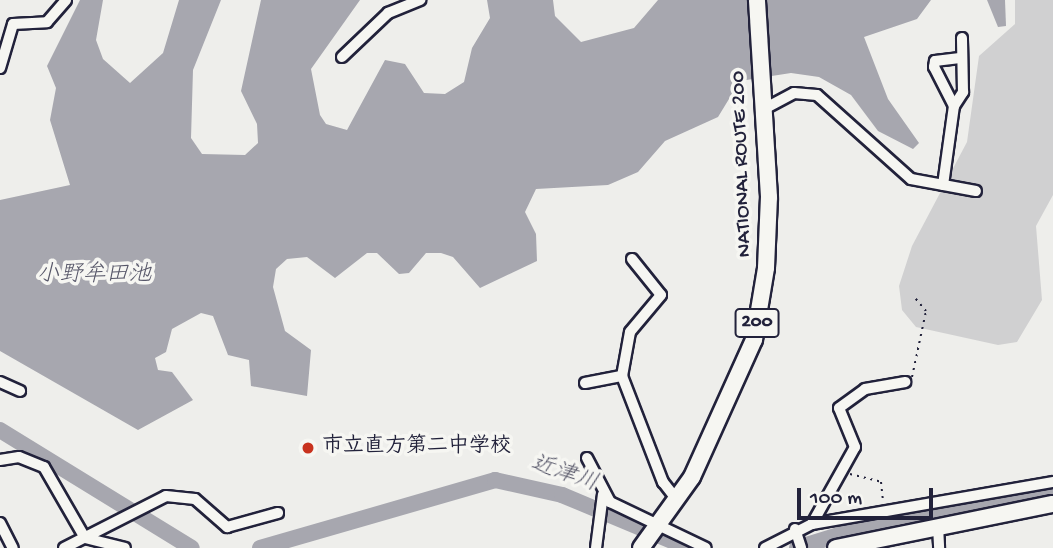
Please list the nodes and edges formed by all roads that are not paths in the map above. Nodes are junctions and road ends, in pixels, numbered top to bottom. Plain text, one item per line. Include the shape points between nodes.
1 (66, 0) edge
2 (419, 0) edge
3 (757, 0) edge
4 (962, 38) dead end
5 (342, 57) dead end
6 (960, 58) junction
7 (0, 68) edge
8 (764, 104) junction
9 (954, 106) junction
10 (943, 185) junction
11 (976, 191) dead end
12 (632, 259) dead end
13 (622, 376) junction
14 (0, 382) edge
15 (905, 382) road end
16 (585, 383) dead end
17 (20, 391) dead end
18 (587, 458) dead end
19 (0, 460) edge
20 (1053, 482) edge
21 (603, 498) junction
22 (677, 500) junction
23 (1053, 505) edge
24 (278, 513) dead end
25 (0, 523) edge
26 (660, 524) junction
27 (812, 524) junction
28 (938, 526) junction
29 (796, 531) junction
30 (85, 538) junction
31 (13, 548) edge
32 (64, 548) edge
33 (125, 548) edge
34 (596, 548) edge
35 (641, 548) edge
36 (706, 548) edge
37 (765, 548) edge
38 (801, 548) edge
39 (836, 548) edge
40 (939, 548) edge

1 - 7 street via 47,22 13,24
2 - 5 street via 387,13
3 - 8 main road, NATIONAL ROUTE 200 / 200
4 - 6 street
6 - 9 street via 962,92
6 - 9 street via 935,61 934,67
8 - 10 street via 794,93 817,95 911,179
8 - 22 main road, NATIONAL ROUTE 200 / 200 via 768,235 754,340 718,428
9 - 10 street
10 - 11 street
12 - 13 street via 662,295 631,332
13 - 16 street
13 - 22 street via 663,482
14 - 17 street
15 - 27 street via 865,389 844,402 839,416 855,447
18 - 21 street
19 - 30 street via 19,457 44,467
20 - 27 street
21 - 26 street
21 - 34 street
22 - 26 main road, NATIONAL ROUTE 200 / 200
23 - 28 main road
24 - 30 street via 227,527 195,499 166,496
25 - 31 street
26 - 35 main road, NATIONAL ROUTE 200 / 200
26 - 36 street
27 - 29 street
28 - 39 main road
28 - 40 street
29 - 37 street
29 - 38 street
30 - 32 street
30 - 33 street

